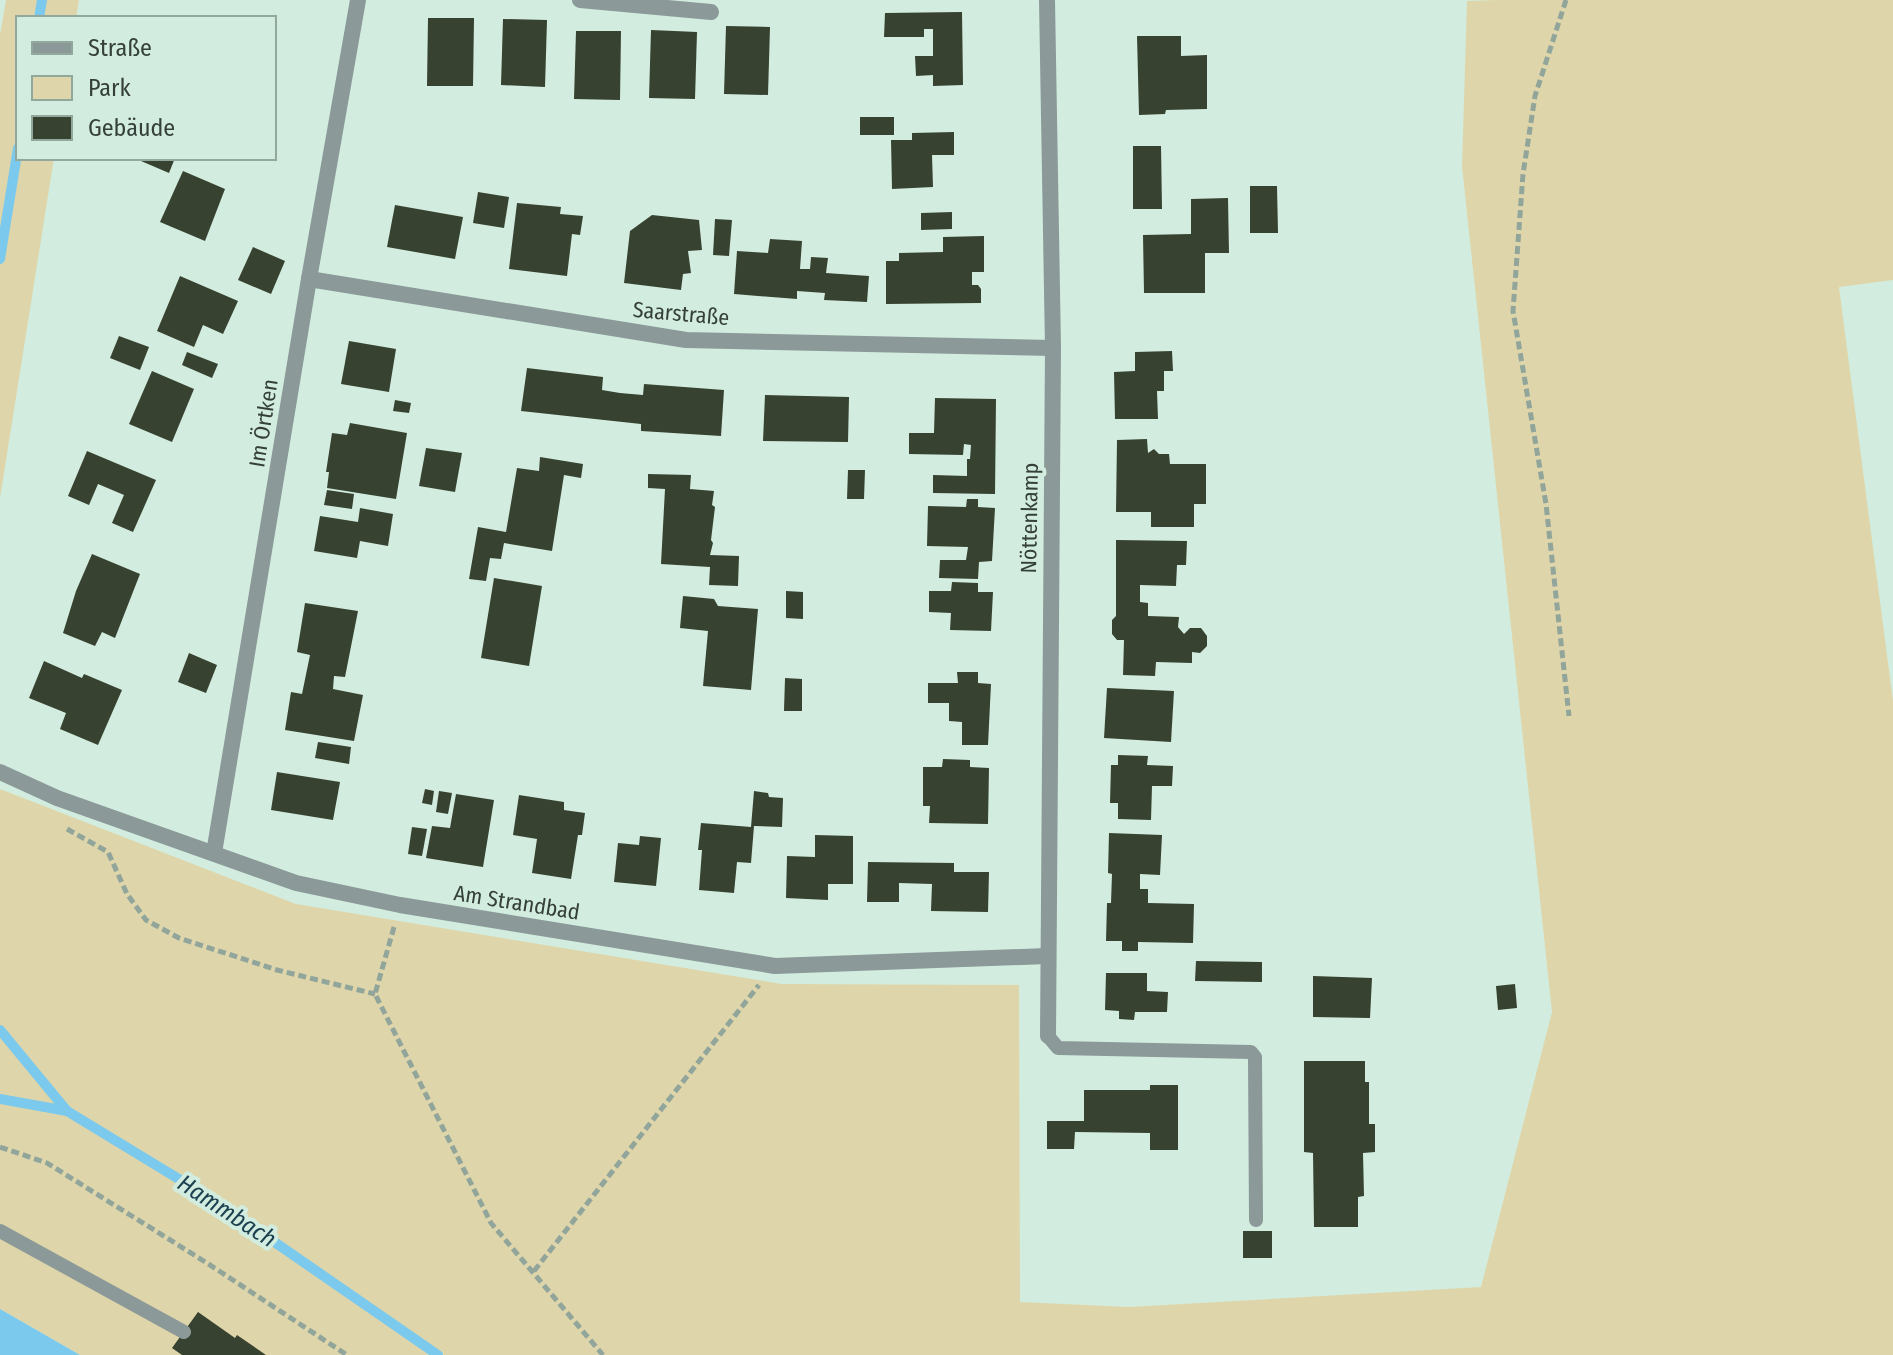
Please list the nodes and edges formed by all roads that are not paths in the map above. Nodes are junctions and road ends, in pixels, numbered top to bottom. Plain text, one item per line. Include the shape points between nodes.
1 (358, 0) edge
2 (580, 0) edge
3 (1047, 0) edge
4 (711, 12) dead end
5 (309, 279) junction
6 (1053, 348) junction
7 (0, 772) edge
8 (214, 853) junction
9 (1047, 956) junction
10 (1048, 1036) joint
11 (1256, 1220) dead end
12 (0, 1231) edge
13 (184, 1332) dead end

1 - 5 street, Im Örtken
2 - 4 street
3 - 6 street, Nöttenkamp
5 - 6 street, Saarstraße via 686,340
5 - 8 street, Im Örtken
6 - 9 street, Nöttenkamp
7 - 8 street, Am Strandbad via 57,798
8 - 9 street, Am Strandbad via 296,883 400,905 775,966
9 - 10 street, Nöttenkamp
10 - 11 lane via 1058,1048 1251,1052
12 - 13 lane

